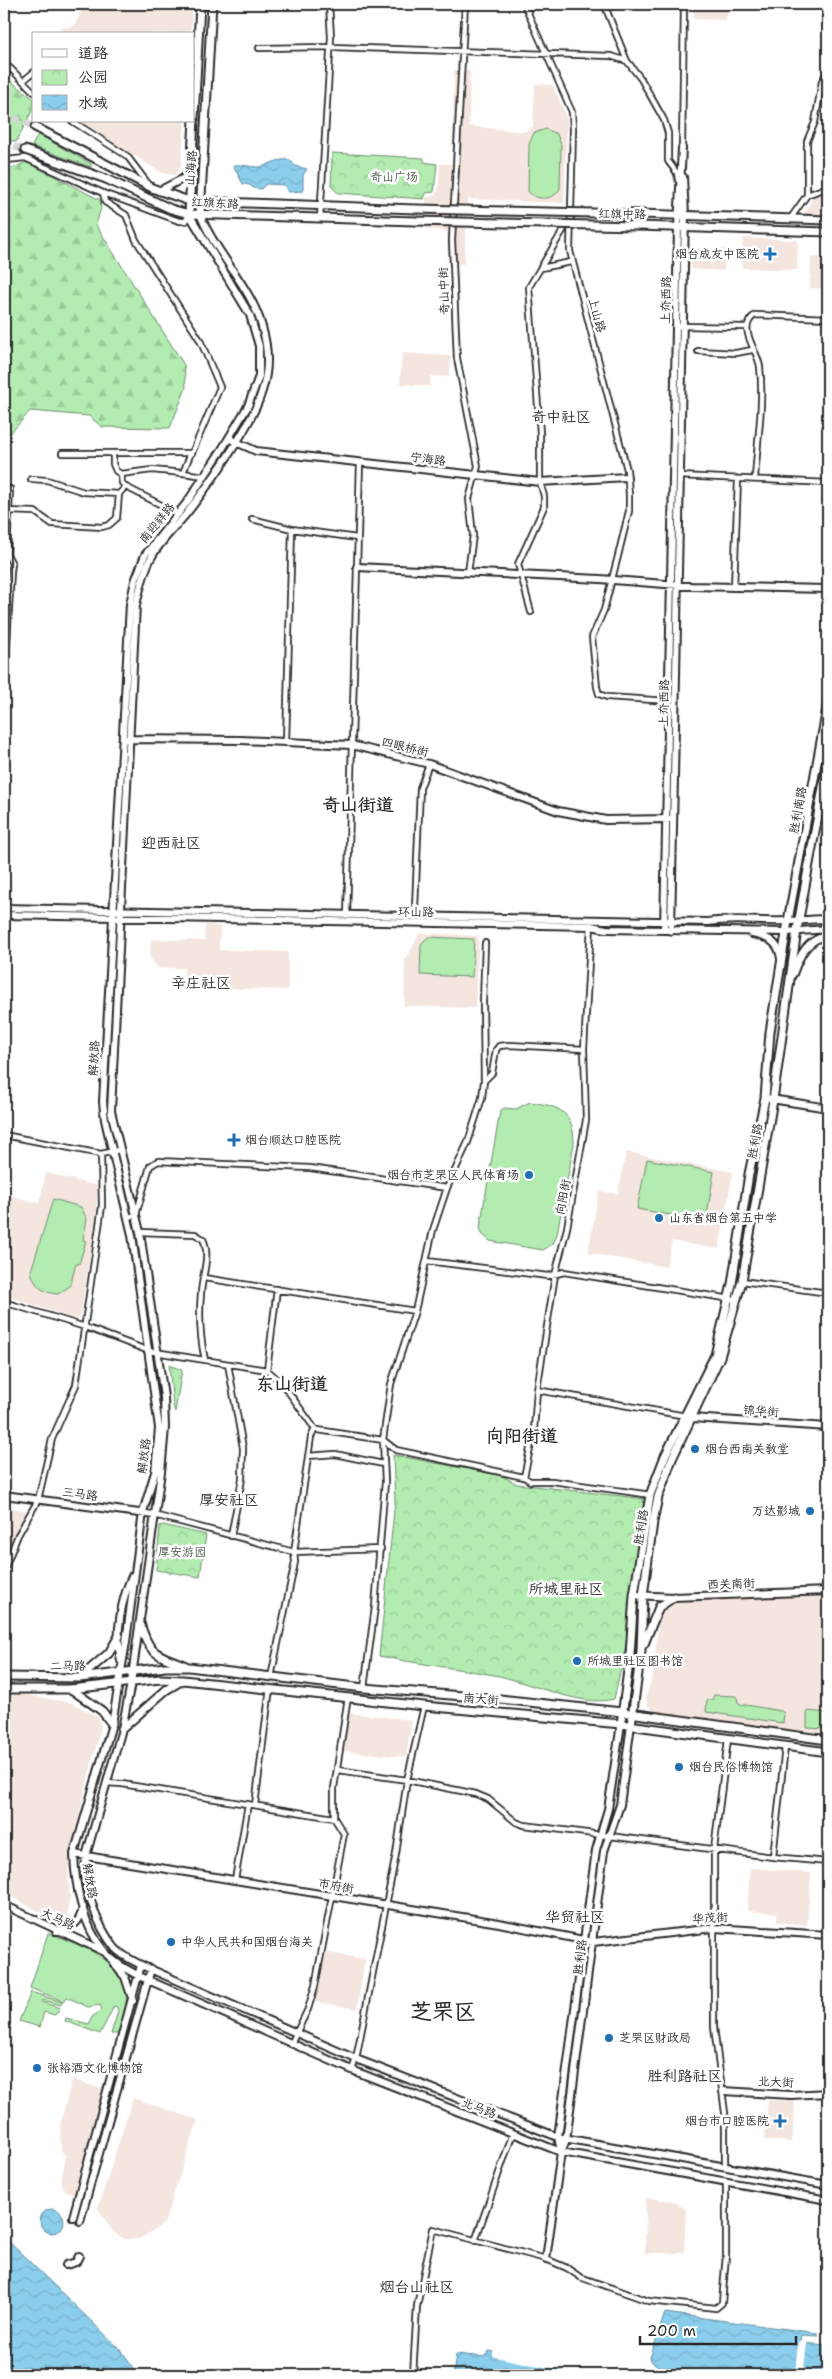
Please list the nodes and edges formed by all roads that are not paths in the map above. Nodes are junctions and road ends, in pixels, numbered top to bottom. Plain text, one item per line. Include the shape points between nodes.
1 (200, 4) edge
2 (212, 4) edge
3 (329, 4) edge
4 (465, 4) edge
5 (524, 4) edge
6 (604, 4) edge
7 (684, 4) edge
8 (330, 47) junction
9 (259, 48) dead end
10 (463, 51) junction
11 (546, 56) junction
12 (627, 61) junction
13 (10, 68) dead end
14 (828, 72) edge
15 (32, 74) edge
16 (24, 81) junction
17 (32, 90) edge
18 (195, 95) edge
19 (74, 122) edge
20 (194, 122) edge
21 (35, 127) tunnel mouth
22 (25, 150) tunnel mouth
23 (682, 152) joint
24 (6, 160) dead end
25 (191, 168) junction
26 (681, 185) junction
27 (828, 187) edge
28 (156, 190) junction
29 (103, 193) junction
30 (807, 195) junction
31 (189, 201) junction
32 (200, 202) junction
33 (320, 206) junction
34 (416, 209) joint
35 (189, 214) junction
36 (200, 214) junction
37 (681, 215) junction
38 (320, 218) junction
39 (790, 219) junction
40 (569, 220) junction
41 (828, 220) edge
42 (415, 221) joint
43 (681, 227) junction
44 (828, 232) edge
45 (571, 262) junction
46 (541, 268) junction
47 (828, 318) edge
48 (680, 326) junction
49 (747, 327) junction
50 (752, 350) junction
51 (698, 351) dead end
52 (232, 440) junction
53 (62, 453) dead end
54 (113, 453) junction
55 (190, 455) dead end
56 (360, 463) junction
57 (183, 473) junction
58 (121, 474) junction
59 (205, 476) junction
60 (475, 476) junction
61 (676, 476) junction
62 (627, 477) junction
63 (738, 478) junction
64 (31, 479) dead end
65 (755, 479) junction
66 (540, 482) junction
67 (828, 483) edge
68 (125, 487) junction
69 (10, 489) dead end
70 (119, 494) junction
71 (9, 511) junction
72 (182, 514) junction
73 (252, 519) dead end
74 (292, 529) junction
75 (358, 538) junction
76 (356, 567) junction
77 (468, 573) junction
78 (523, 576) junction
79 (611, 580) junction
80 (674, 585) junction
81 (734, 588) junction
82 (828, 589) edge
83 (531, 612) dead end
84 (4, 699) edge
85 (669, 701) junction
86 (828, 703) edge
87 (124, 739) junction
88 (286, 742) junction
89 (351, 745) junction
90 (828, 760) edge
91 (430, 764) junction
92 (671, 819) junction
93 (4, 908) edge
94 (4, 915) edge
95 (116, 915) junction
96 (347, 915) junction
97 (409, 916) junction
98 (591, 918) junction
99 (799, 919) junction
100 (828, 919) edge
101 (668, 920) junction
102 (788, 921) junction
103 (347, 923) junction
104 (590, 926) junction
105 (828, 929) edge
106 (667, 930) junction
107 (731, 930) junction
108 (797, 930) junction
109 (786, 932) junction
110 (828, 935) edge
111 (485, 943) dead end
112 (781, 965) junction
113 (789, 984) junction
114 (584, 1049) junction
115 (484, 1081) junction
116 (764, 1098) junction
117 (773, 1100) junction
118 (828, 1108) edge
119 (4, 1135) edge
120 (116, 1151) junction
121 (102, 1154) junction
122 (447, 1188) junction
123 (136, 1215) junction
124 (128, 1217) junction
125 (140, 1232) junction
126 (427, 1261) junction
127 (555, 1275) junction
128 (204, 1278) junction
129 (742, 1282) junction
130 (277, 1289) junction
131 (828, 1293) edge
132 (728, 1299) junction
133 (737, 1300) junction
134 (4, 1302) edge
135 (414, 1311) junction
136 (85, 1327) junction
137 (149, 1351) junction
138 (157, 1352) junction
139 (205, 1360) junction
140 (228, 1364) junction
141 (267, 1370) junction
142 (537, 1390) junction
143 (689, 1417) junction
144 (828, 1427) edge
145 (315, 1429) junction
146 (383, 1440) junction
147 (308, 1456) junction
148 (383, 1464) junction
149 (524, 1477) junction
150 (4, 1495) edge
151 (650, 1495) junction
152 (658, 1497) junction
153 (38, 1500) junction
154 (143, 1512) junction
155 (154, 1515) junction
156 (231, 1536) junction
157 (381, 1548) junction
158 (294, 1552) junction
159 (136, 1568) junction
160 (4, 1570) edge
161 (828, 1591) edge
162 (634, 1595) junction
163 (643, 1596) junction
164 (674, 1597) junction
165 (140, 1623) junction
166 (119, 1636) junction
167 (641, 1651) junction
168 (122, 1665) junction
169 (188, 1667) junction
170 (133, 1671) junction
171 (121, 1674) junction
172 (4, 1677) edge
173 (271, 1677) junction
174 (80, 1678) junction
175 (183, 1680) junction
176 (131, 1683) junction
177 (119, 1685) junction
178 (270, 1688) junction
179 (364, 1688) junction
180 (4, 1689) edge
181 (70, 1689) junction
182 (348, 1697) junction
183 (424, 1706) junction
184 (622, 1712) junction
185 (632, 1714) junction
186 (112, 1724) junction
187 (620, 1724) junction
188 (631, 1725) junction
189 (122, 1729) junction
190 (728, 1739) junction
191 (828, 1740) edge
192 (784, 1747) junction
193 (828, 1752) edge
194 (338, 1770) junction
195 (407, 1780) junction
196 (106, 1783) junction
197 (248, 1804) junction
198 (254, 1805) junction
199 (334, 1818) junction
200 (601, 1834) junction
201 (609, 1835) junction
202 (714, 1849) junction
203 (74, 1854) junction
204 (86, 1856) junction
205 (773, 1858) junction
206 (828, 1862) edge
207 (234, 1880) junction
208 (331, 1896) junction
209 (4, 1905) edge
210 (83, 1906) junction
211 (386, 1906) junction
212 (714, 1928) junction
213 (56, 1931) junction
214 (828, 1935) edge
215 (586, 1940) junction
216 (594, 1942) junction
217 (116, 1949) junction
218 (104, 1952) junction
219 (142, 1965) junction
220 (151, 1969) junction
221 (139, 1976) junction
222 (148, 1980) junction
223 (133, 2001) junction
224 (295, 2033) junction
225 (291, 2044) junction
226 (356, 2059) junction
227 (352, 2070) junction
228 (723, 2091) junction
229 (828, 2092) edge
230 (513, 2133) junction
231 (558, 2138) junction
232 (566, 2140) junction
233 (561, 2152) junction
234 (725, 2166) junction
235 (726, 2182) junction
236 (828, 2185) edge
237 (828, 2200) edge
238 (73, 2217) dead end
239 (80, 2221) dead end
240 (475, 2241) junction
241 (79, 2256) dead end
242 (546, 2259) junction
243 (66, 2265) dead end
244 (413, 2375) edge

1 - 18 main road, 山海路
2 - 32 main road, 山海路
3 - 8 street
4 - 10 street, 奇山中街
5 - 11 street, 上山路
6 - 12 street
7 - 23 street, 上夼西路
8 - 9 street
8 - 10 street
8 - 33 street
10 - 11 street
10 - 60 street, 奇山中街 via 454,162 452,240 457,358 475,442 478,466
11 - 12 street via 611,56
11 - 40 street, 上山路 via 573,120
12 - 26 street via 664,120 668,133 668,162
13 - 16 street
14 - 30 street via 822,81 815,122 807,141
15 - 16 street
16 - 17 street
19 - 28 street via 127,156
20 - 25 main road, 山海路
21 - 28 main road, 红旗东路
22 - 35 main road, 红旗东路
23 - 26 main road, 上夼西路
24 - 29 street via 25,158
25 - 28 main road via 184,178
25 - 31 main road, 山海路
26 - 37 main road, 上夼西路
27 - 30 street
28 - 31 main road, 红旗东路
29 - 35 street via 179,221 186,221
29 - 54 street via 105,202 126,215 136,240 200,340 220,387 192,453
30 - 39 street
31 - 32 main road
31 - 35 main road, 山海路
32 - 33 main road, 红旗东路
32 - 36 main road, 山海路
33 - 34 main road, 红旗东路
33 - 38 street
34 - 37 main road, 红旗中路, bridge
35 - 36 main road, 红旗东路
35 - 52 main road, 南迎祥路 via 250,315 259,346 259,376 255,390
36 - 38 main road, 红旗东路
36 - 52 main road, 南迎祥路 via 253,305 262,325 266,346 266,376 262,392 256,407
37 - 39 main road, 红旗中路
37 - 43 main road, 上夼西路
38 - 42 main road, 红旗东路
39 - 41 main road, 红旗中路
40 - 45 street, 上山路
40 - 46 street
42 - 43 main road, 红旗中路, bridge
43 - 44 main road, 红旗中路
43 - 48 main road, 上夼西路
45 - 46 street
45 - 62 street, 上山路
46 - 66 street via 529,287 540,433
47 - 49 street via 755,315 749,319
48 - 49 street
48 - 61 main road, 上夼西路
49 - 50 street
50 - 51 street via 736,353
50 - 65 street via 760,365
52 - 56 main road, 宁海路 via 256,451
52 - 59 main road, 南迎祥路
52 - 72 main road, 南迎祥路
53 - 54 street
54 - 58 street via 113,464
55 - 57 street
56 - 60 main road, 宁海路
56 - 75 street
57 - 58 street via 152,470
57 - 59 street
58 - 68 street
59 - 72 main road, 南迎祥路
60 - 66 main road, 宁海路
60 - 77 street, 奇山中街 via 469,499 473,535
61 - 63 street
61 - 80 main road, 上夼西路
62 - 66 main road, 宁海路
62 - 79 street, 上山路 via 629,511
63 - 65 street
63 - 81 street
64 - 70 street via 47,480 84,492
65 - 67 street
66 - 78 street via 544,507 518,564
68 - 70 street
68 - 72 street
69 - 71 street
70 - 71 street via 117,518 102,527 52,524 35,512
71 - 84 street via 7,554 12,564
72 - 87 main road, 南迎祥路 via 152,556 142,582 134,618
73 - 74 street
74 - 75 street
74 - 88 street
75 - 76 street
76 - 77 main road
76 - 89 street
77 - 78 main road
78 - 79 main road
78 - 83 street
79 - 80 main road
79 - 85 street, 上山路 via 604,610 592,637 599,694
80 - 81 main road
80 - 85 main road, 上夼西路
80 - 92 main road, 上夼西路
81 - 82 main road
85 - 92 main road, 上夼西路
86 - 102 main road, 胜利南路
87 - 88 main road, 四眼桥街
87 - 95 main road, 南迎祥路
88 - 89 main road, 四眼桥街
89 - 91 main road, 四眼桥街
89 - 96 street
90 - 99 main road, 胜利南路
91 - 92 main road, 四眼桥街 via 558,811 606,820
91 - 97 street via 420,788 415,908
92 - 101 main road, 上夼西路
93 - 95 main road, 环山路
94 - 95 main road, 环山路
95 - 96 main road, 环山路
95 - 103 main road, 环山路
95 - 120 main road, 解放路 via 110,1101
96 - 97 main road, 环山路
96 - 103 street
97 - 98 main road, 环山路
98 - 101 main road, 环山路
98 - 104 street, 向阳街
99 - 100 main road, 环山路
99 - 102 main road, 环山路
99 - 108 main road, 胜利路
101 - 102 main road, 环山路
101 - 106 main road, 上夼西路
102 - 109 main road, 胜利路
103 - 104 main road, 环山路
104 - 106 main road, 环山路
104 - 114 street, 向阳街
105 - 108 main road, 环山路
106 - 107 main road, 环山路
107 - 109 main road, 环山路
107 - 112 main road via 772,940 779,949
108 - 109 main road, 环山路
108 - 113 main road, 胜利路
109 - 112 main road, 胜利路
110 - 113 main road via 804,948
111 - 115 street via 482,1003
112 - 116 main road, 胜利路
113 - 117 main road, 胜利路
114 - 115 street via 502,1045 496,1050 492,1073
114 - 127 street, 向阳街 via 584,1137
115 - 122 street via 468,1142
116 - 117 main road
116 - 132 main road, 胜利路
117 - 118 main road
117 - 129 main road, 胜利路
119 - 121 street
120 - 121 street
120 - 123 main road, 解放路
120 - 124 main road, 解放路
121 - 136 street via 102,1206
122 - 123 street via 310,1168 158,1161 150,1166
122 - 126 street
123 - 124 street
123 - 125 main road, 解放路
124 - 137 main road, 解放路
125 - 128 street via 200,1235 207,1252
125 - 138 main road, 解放路
126 - 127 street
126 - 135 street
127 - 132 street via 564,1272 623,1280
127 - 142 street, 向阳街
128 - 130 street
128 - 139 street via 200,1338
129 - 131 street
129 - 133 main road, 胜利路
130 - 135 street
130 - 141 street
132 - 133 street
132 - 143 main road, 胜利路 via 715,1355
133 - 143 main road, 胜利路 via 720,1357
134 - 136 street
135 - 146 street via 391,1384
136 - 137 street
136 - 153 street via 76,1385 52,1439
137 - 138 street
137 - 154 main road, 解放路 via 159,1428 155,1472
138 - 139 street
138 - 155 main road, 解放路 via 165,1428
139 - 140 street
140 - 141 street
140 - 156 street via 243,1448 240,1496
141 - 145 street via 282,1383
142 - 143 street
142 - 149 street, 向阳街 via 534,1430
143 - 144 main road, 锦华街
143 - 151 main road, 胜利路 via 665,1456
143 - 152 main road, 胜利路
145 - 146 street
145 - 147 street
146 - 148 street
146 - 149 street via 396,1450
147 - 148 street via 335,1454
147 - 158 street
148 - 157 street
149 - 151 street via 530,1481 552,1481
150 - 153 main road, 三马路
151 - 152 street
151 - 162 main road, 胜利路
152 - 163 main road, 胜利路
153 - 154 main road, 三马路
153 - 160 street via 18,1535
154 - 155 main road, 三马路
154 - 159 main road, 解放路
155 - 156 street
155 - 165 main road, 解放路
156 - 158 street
157 - 158 street
157 - 179 street
158 - 173 street via 295,1562
159 - 166 main road via 126,1591
159 - 168 main road, 解放路
161 - 164 main road, 西关南街
162 - 163 main road, 西关南街
162 - 184 main road, 胜利路
163 - 164 main road, 西关南街
163 - 167 main road, 胜利路
164 - 167 main road via 655,1614
165 - 169 main road via 146,1644 153,1652
165 - 170 main road, 解放路
166 - 168 main road
166 - 174 main road via 109,1653
167 - 185 main road, 胜利路
168 - 171 main road, 解放路
169 - 170 main road, 南大街
169 - 173 main road, 南大街
170 - 171 main road, 二马路
170 - 176 main road, 解放路
171 - 174 main road, 二马路
171 - 177 main road, 解放路
172 - 174 main road, 二马路
173 - 179 main road, 南大街
175 - 176 main road, 南大街
175 - 178 main road, 南大街
175 - 189 main road via 166,1690
176 - 177 main road, 二马路
176 - 189 main road, 解放路
177 - 181 main road, 二马路
177 - 186 main road, 解放路
178 - 182 main road, 南大街
178 - 198 street
179 - 184 main road, 南大街
180 - 181 main road, 二马路
181 - 186 main road via 102,1711
182 - 183 main road, 南大街
182 - 194 street
183 - 187 main road, 南大街
183 - 195 street
184 - 185 main road, 南大街
184 - 187 main road, 胜利路
185 - 188 main road, 胜利路
185 - 191 main road, 南大街
186 - 203 main road, 解放路
187 - 188 main road, 南大街
187 - 200 main road, 胜利路 via 608,1809
188 - 190 main road, 南大街
188 - 201 main road, 胜利路 via 620,1805
189 - 196 main road, 解放路
190 - 192 main road, 南大街
190 - 202 street
192 - 193 main road, 南大街
192 - 205 street
194 - 195 street
194 - 199 street
195 - 200 street via 488,1799 524,1825
195 - 211 street
196 - 197 street
196 - 204 main road, 解放路
197 - 198 street
197 - 207 street
198 - 199 street
199 - 208 street via 344,1834
200 - 201 street
200 - 215 main road, 胜利路
201 - 202 street
201 - 216 main road, 胜利路 via 604,1851
202 - 205 street
202 - 212 street
203 - 204 main road, 市府街
203 - 210 main road, 解放路 via 75,1876
204 - 207 main road, 市府街
204 - 217 main road, 解放路 via 88,1884 95,1911
205 - 206 street
207 - 208 main road, 市府街
208 - 211 main road, 市府街
208 - 224 street via 315,1986 308,2009
209 - 213 main road, 大马路
210 - 213 main road via 77,1924
210 - 218 main road, 解放路 via 88,1923
211 - 215 main road, 市府街
211 - 226 street
212 - 214 main road, 华茂街
212 - 216 main road, 华茂街
212 - 228 street via 714,2027
213 - 218 main road, 大马路
215 - 216 main road, 市府街
215 - 231 main road, 胜利路
216 - 232 main road, 胜利路
217 - 218 main road
217 - 219 main road, 解放路
218 - 221 main road, 解放路
218 - 223 main road, 大马路 via 124,1977
219 - 220 main road, 北马路
219 - 221 main road
220 - 222 main road
220 - 224 main road, 北马路
221 - 222 main road, 北马路
221 - 223 main road
222 - 225 main road, 北马路
222 - 239 main road
223 - 238 main road
224 - 225 street
224 - 226 main road, 北马路
225 - 227 main road, 北马路
226 - 227 street
226 - 231 main road, 北马路
227 - 230 main road, 北马路
228 - 229 main road, 北大街 via 791,2095
228 - 234 street
230 - 233 main road, 北马路
230 - 240 street
231 - 232 main road, 北马路
231 - 233 main road, 胜利路
232 - 233 main road, 胜利路
232 - 234 main road, 北马路
233 - 235 main road, 北马路
233 - 242 main road, 胜利路
234 - 236 main road, 北马路
235 - 237 main road, 北马路
235 - 242 street via 726,2255 719,2308 649,2301 580,2277
240 - 242 street
240 - 244 street via 433,2229 417,2306
241 - 243 main road via 76,2262

